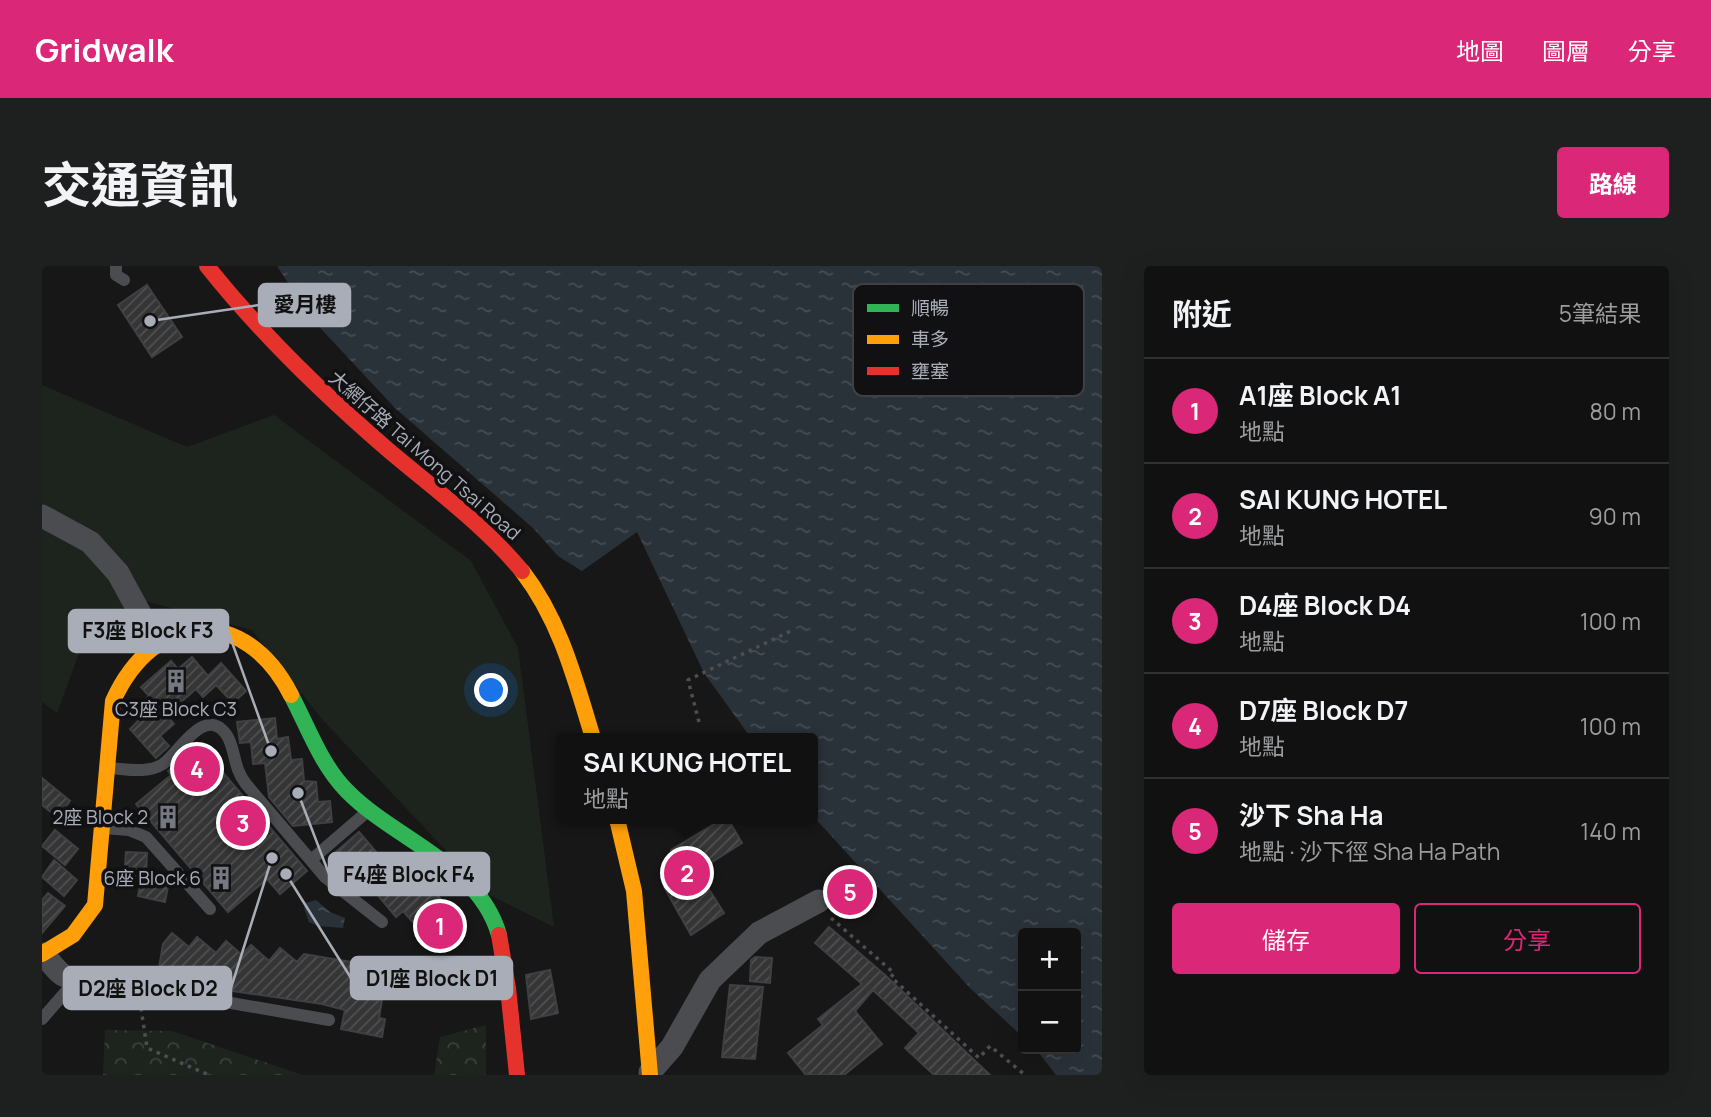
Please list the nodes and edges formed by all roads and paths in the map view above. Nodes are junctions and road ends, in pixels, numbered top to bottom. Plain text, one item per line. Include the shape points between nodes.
1 (116, 266) edge
2 (208, 266) edge
3 (124, 280) dead end
4 (42, 516) edge
5 (793, 630) dead end
6 (156, 643) junction
7 (699, 722) dead end
8 (591, 733) edge
9 (109, 768) junction
10 (368, 811) junction
11 (618, 824) edge
12 (103, 828) junction
13 (311, 860) junction
14 (819, 901) joint
15 (210, 909) dead end
16 (382, 922) dead end
17 (43, 954) edge
18 (76, 980) junction
19 (141, 985) junction
20 (42, 1019) edge
21 (329, 1020) dead end
22 (650, 1074) edge
23 (209, 1075) edge
24 (517, 1075) edge
25 (1025, 1075) edge

1 - 3 lane via 116,275
2 - 8 street, 大網仔路 Tai Mong Tsai Road via 242,313 295,369 519,567 557,629
4 - 6 street via 90,542 118,573
5 - 7 path via 688,680
6 - 9 street via 122,678 113,701
6 - 10 street via 203,630 227,633 259,650 284,677 320,755
9 - 12 street
9 - 13 lane via 146,771 162,764 194,730 215,727 227,736 240,777
10 - 13 lane
10 - 24 street via 471,887 489,908 500,938
11 - 22 street via 634,891
12 - 15 lane via 146,837
12 - 17 street via 95,905 75,935
13 - 16 lane via 325,877
14 - 22 street via 759,933 710,980 672,1047
14 - 25 path via 832,920 894,973 891,977 979,1058 990,1046
17 - 18 street via 61,974
18 - 19 street
18 - 20 lane
19 - 21 lane
19 - 23 path via 147,1048

